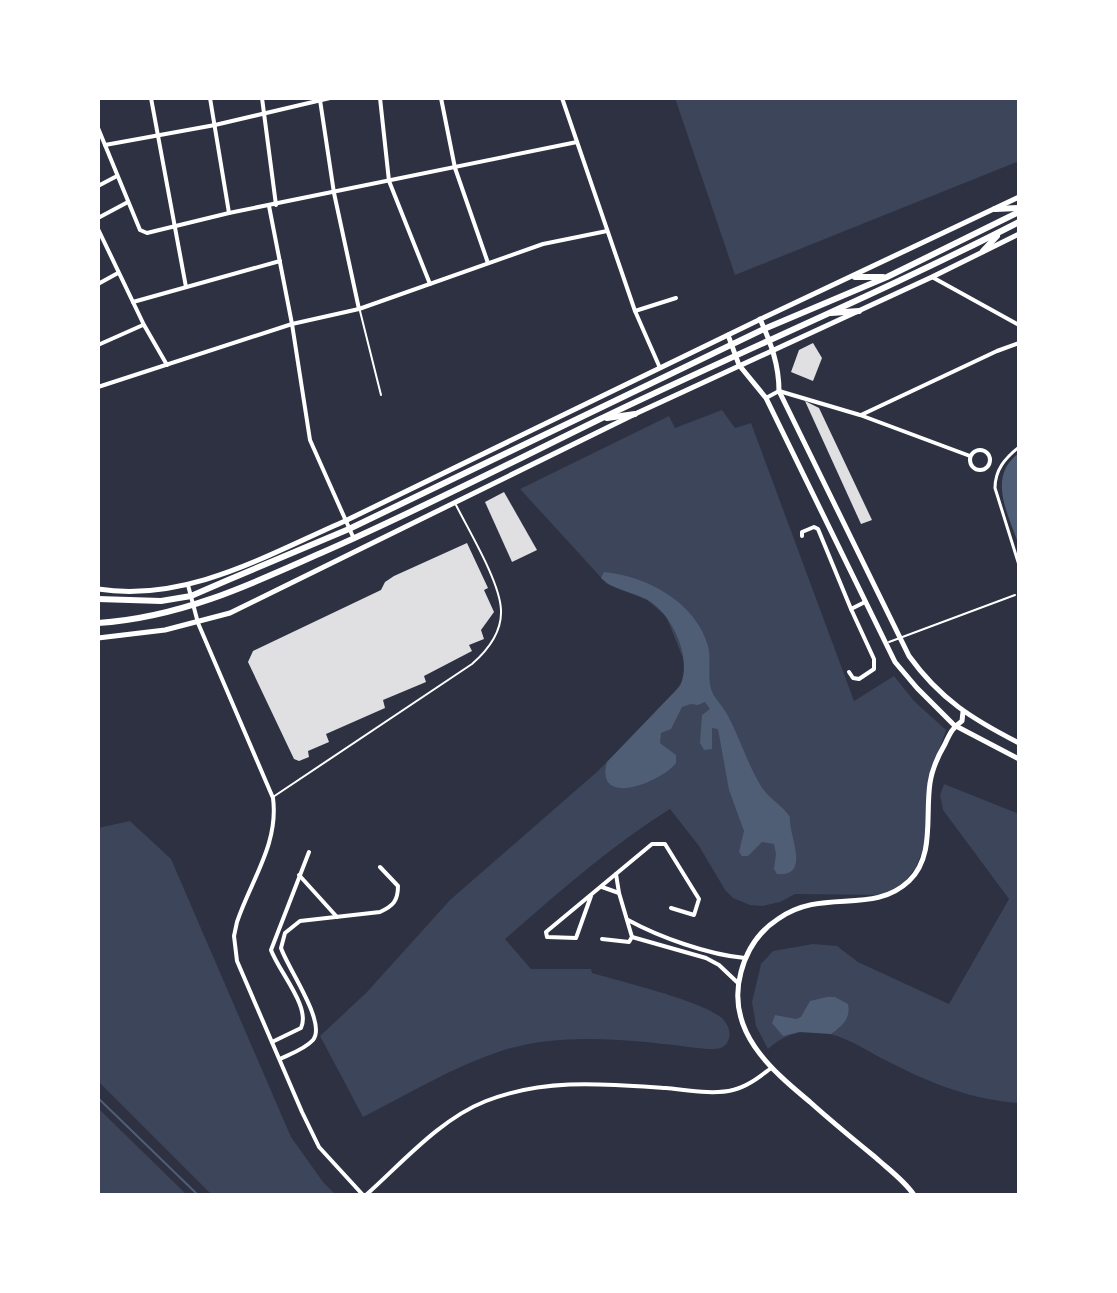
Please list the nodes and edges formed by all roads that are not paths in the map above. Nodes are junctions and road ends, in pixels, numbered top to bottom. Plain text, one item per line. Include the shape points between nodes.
1 (151, 98) edge
2 (210, 98) edge
3 (262, 98) edge
4 (330, 98) edge
5 (380, 98) edge
6 (441, 98) edge
7 (562, 98) edge
8 (320, 99) edge
9 (264, 114) junction
10 (215, 125) junction
11 (98, 128) edge
12 (156, 135) junction
13 (577, 142) junction
14 (105, 145) junction
15 (455, 168) junction
16 (118, 176) junction
17 (389, 181) junction
18 (98, 186) edge
19 (334, 193) junction
20 (1019, 197) edge
21 (129, 202) junction
22 (276, 205) junction
23 (269, 206) junction
24 (995, 209) junction
25 (1019, 210) edge
26 (229, 213) junction
27 (98, 218) edge
28 (1019, 222) edge
29 (173, 226) junction
30 (98, 229) edge
31 (607, 231) junction
32 (1002, 231) junction
33 (1019, 234) edge
34 (983, 251) junction
35 (280, 261) junction
36 (488, 263) junction
37 (118, 273) junction
38 (855, 277) junction
39 (887, 277) junction
40 (932, 277) junction
41 (98, 284) edge
42 (430, 284) junction
43 (186, 287) junction
44 (676, 298) dead end
45 (133, 302) junction
46 (359, 309) junction
47 (635, 311) junction
48 (859, 311) junction
49 (827, 313) junction
50 (760, 319) junction
51 (292, 324) junction
52 (144, 325) junction
53 (1019, 325) edge
54 (764, 329) junction
55 (728, 335) junction
56 (769, 339) junction
57 (1019, 343) edge
58 (732, 344) junction
59 (98, 345) edge
60 (773, 349) junction
61 (735, 354) junction
62 (167, 365) junction
63 (739, 365) junction
64 (660, 368) junction
65 (98, 387) edge
66 (779, 391) junction
67 (381, 395) dead end
68 (766, 398) junction
69 (635, 414) junction
70 (860, 415) junction
71 (600, 419) junction
72 (1019, 447) edge
73 (970, 456) junction
74 (455, 504) junction
75 (345, 521) junction
76 (349, 529) junction
77 (802, 536) dead end
78 (354, 539) junction
79 (1019, 565) edge
80 (188, 585) junction
81 (98, 589) edge
82 (875, 589) junction
83 (1015, 595) dead end
84 (191, 596) junction
85 (98, 599) edge
86 (863, 599) junction
87 (882, 603) junction
88 (194, 606) junction
89 (851, 609) junction
90 (869, 610) junction
91 (98, 623) edge
92 (198, 623) junction
93 (98, 638) edge
94 (899, 638) junction
95 (885, 644) junction
96 (849, 672) dead end
97 (963, 712) junction
98 (954, 725) junction
99 (1019, 743) edge
100 (1019, 759) edge
101 (273, 798) junction
102 (309, 852) dead end
103 (380, 867) dead end
104 (616, 874) junction
105 (299, 875) junction
106 (602, 887) junction
107 (619, 893) junction
108 (591, 896) junction
109 (671, 908) dead end
110 (337, 917) junction
111 (628, 920) junction
112 (278, 929) junction
113 (646, 930) junction
114 (285, 933) junction
115 (632, 937) junction
116 (602, 939) dead end
117 (642, 940) junction
118 (723, 954) junction
119 (745, 958) junction
120 (285, 959) junction
121 (275, 962) junction
122 (719, 965) junction
123 (738, 983) junction
124 (313, 1014) junction
125 (304, 1015) junction
126 (272, 1042) junction
127 (280, 1059) junction
128 (770, 1069) junction
129 (365, 1195) edge
130 (914, 1195) edge

1 - 12 street
2 - 10 street
3 - 9 street
4 - 8 street
5 - 17 street
6 - 15 street
7 - 13 street
8 - 9 street
8 - 19 street
9 - 10 street
9 - 22 street
10 - 12 street
10 - 26 street
11 - 14 street
12 - 14 street
12 - 29 street
13 - 15 street
13 - 31 street
14 - 16 street
15 - 17 street
15 - 36 street
16 - 18 street
16 - 21 street
17 - 19 street
17 - 42 street
19 - 22 street
19 - 46 street
20 - 24 main road
21 - 27 street
21 - 29 street via 140,230
22 - 23 street
23 - 26 street
23 - 35 street
24 - 25 highway
24 - 38 main road
25 - 39 highway
26 - 29 street
28 - 32 highway
29 - 43 street
30 - 37 street
31 - 36 street via 543,244
31 - 47 street
32 - 34 highway
32 - 49 highway
33 - 34 main road
34 - 40 main road
35 - 43 street
35 - 51 street
36 - 42 street
37 - 41 street
37 - 45 street
38 - 39 highway
38 - 50 main road
39 - 54 highway
40 - 48 main road
40 - 53 street
42 - 46 street
43 - 45 street
44 - 47 street
45 - 52 street
46 - 51 street
46 - 67 lane
47 - 64 street
48 - 49 highway
48 - 60 main road
49 - 56 highway
50 - 54 main road
50 - 55 main road
51 - 62 street
51 - 75 street via 310,440
52 - 59 street
52 - 62 street
54 - 56 main road
54 - 58 highway
55 - 58 main road
55 - 64 main road
56 - 60 main road
56 - 61 highway
57 - 70 street
58 - 61 main road
58 - 76 highway
60 - 63 main road
60 - 66 main road
61 - 63 main road
61 - 71 highway
62 - 65 street
63 - 68 main road
63 - 69 main road
64 - 75 main road
66 - 68 street
66 - 70 street
66 - 82 main road
68 - 86 main road
69 - 71 highway
69 - 74 main road
70 - 73 street
71 - 78 highway
72 - 79 street via 995,480
73 - 73 street via 977,470 990,464 985,450
74 - 92 main road via 230,613
74 - 101 lane via 500,600 499,626 490,645 472,664
75 - 76 street
75 - 80 main road
76 - 78 street
76 - 84 highway
77 - 89 street via 804,530 818,529
78 - 88 highway
80 - 81 main road via 153,591
80 - 84 street
82 - 86 main road
82 - 87 main road
83 - 94 lane
84 - 85 highway via 161,601
84 - 88 street
86 - 89 street
86 - 90 main road
87 - 90 main road
87 - 94 main road
88 - 91 highway
88 - 92 street
89 - 96 street via 874,669 859,679
90 - 95 main road
92 - 93 main road
92 - 101 street
94 - 95 lane
94 - 97 main road via 924,677
95 - 98 main road via 917,688
97 - 98 main road via 954,712
97 - 99 main road
98 - 100 main road
98 - 119 main road via 933,769 926,851 910,880 884,897 820,901 792,910 760,933
101 - 126 street via 272,839 234,936 237,961
102 - 105 street
103 - 110 street via 398,886 392,907
104 - 106 street
104 - 107 street
104 - 109 street via 652,844 665,844 699,899 694,915
105 - 110 street
105 - 112 street
106 - 107 street
106 - 108 street
107 - 111 street
108 - 108 street via 576,938 547,937 546,932
110 - 114 street via 300,921
111 - 113 street
111 - 115 street
112 - 114 street
112 - 121 street via 271,950
113 - 117 street
113 - 118 street
114 - 120 street
115 - 116 street via 629,942
115 - 117 street
117 - 122 street
118 - 119 street
118 - 122 street
119 - 123 main road
120 - 121 street
120 - 124 street
121 - 125 street
122 - 123 street
123 - 128 main road via 740,1016
124 - 125 street
124 - 127 street via 316,1035 311,1043
125 - 126 street via 301,1028
126 - 127 street
127 - 129 street via 319,1147
128 - 129 street via 744,1086 721,1092 595,1083 531,1087 484,1102 445,1124
128 - 130 main road

